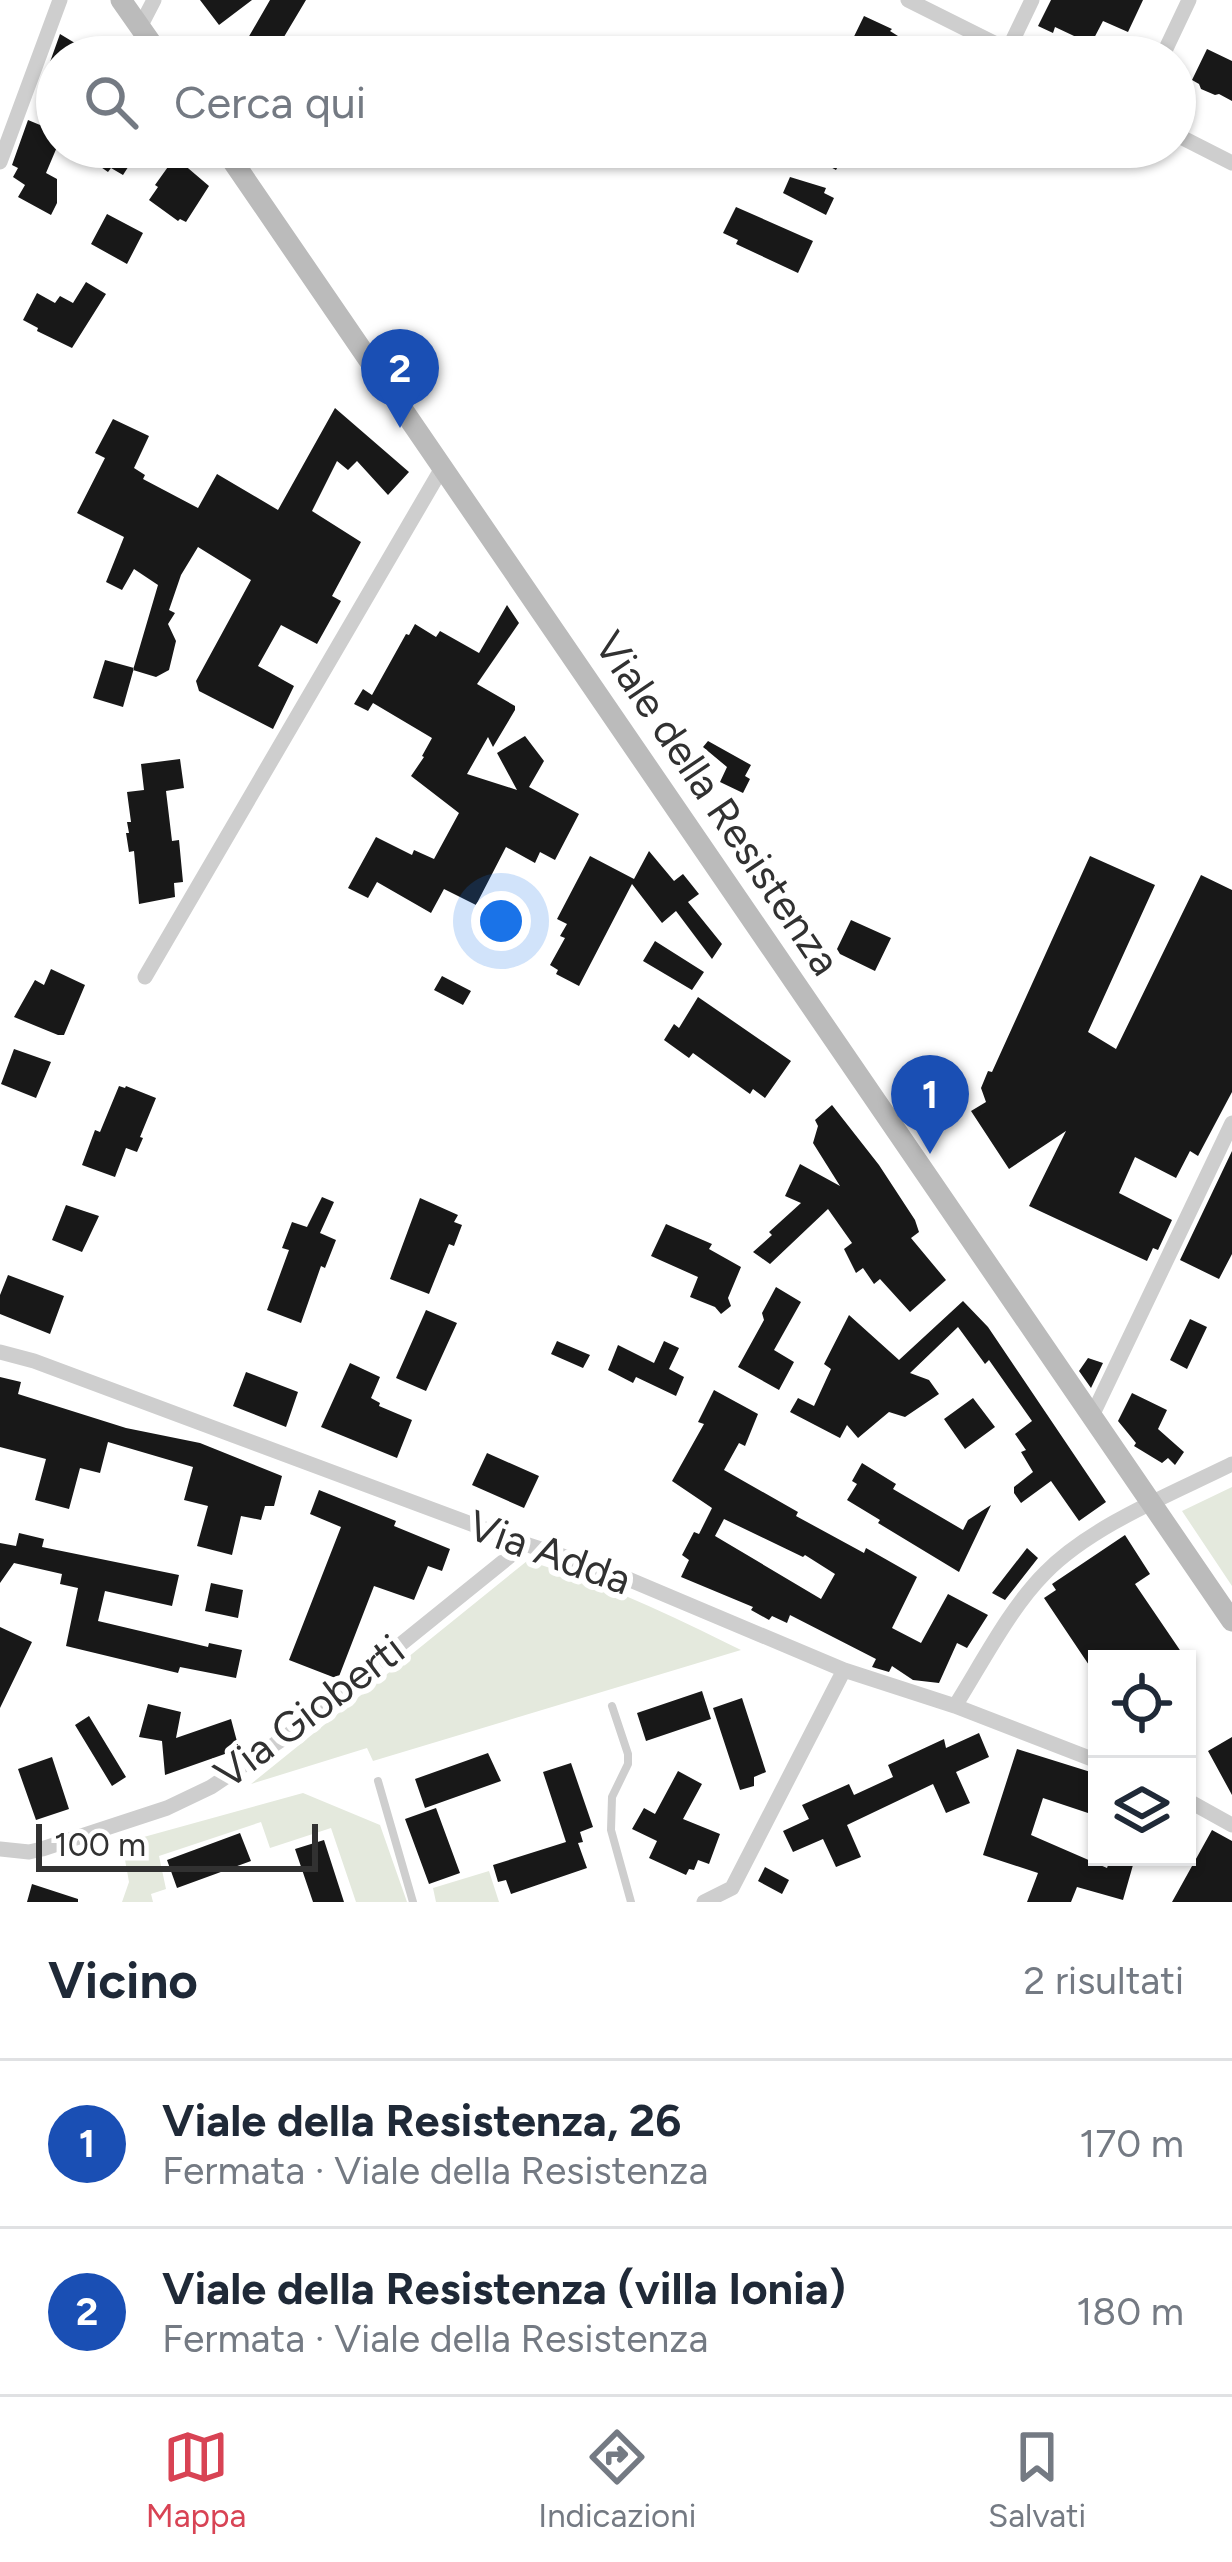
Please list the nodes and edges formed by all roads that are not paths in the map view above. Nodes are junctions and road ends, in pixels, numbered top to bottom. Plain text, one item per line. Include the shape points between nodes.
1 (60, 0) edge
2 (121, 0) edge
3 (154, 0) edge
4 (908, 0) edge
5 (1032, 0) edge
6 (1189, 0) edge
7 (140, 27) junction
8 (47, 36) edge
9 (146, 36) edge
10 (981, 36) edge
11 (1020, 36) edge
12 (1172, 36) edge
13 (36, 65) edge
14 (1196, 145) edge
15 (0, 162) edge
16 (1232, 163) edge
17 (237, 168) edge
18 (442, 468) junction
19 (146, 976) dead end
20 (1232, 1123) edge
21 (0, 1352) edge
22 (1091, 1418) junction
23 (1232, 1464) edge
24 (1150, 1503) junction
25 (525, 1544) junction
26 (1232, 1621) edge
27 (844, 1670) junction
28 (612, 1706) dead end
29 (955, 1706) junction
30 (1089, 1758) edge
31 (378, 1781) dead end
32 (1196, 1805) edge
33 (1232, 1825) edge
34 (0, 1849) edge
35 (412, 1902) edge
36 (631, 1902) edge
37 (704, 1902) edge

1 - 8 street
2 - 7 main road
3 - 7 street
4 - 10 street
5 - 11 street
6 - 12 street
7 - 9 main road
13 - 15 street
14 - 16 street
17 - 18 main road, Viale della Resistenza
18 - 19 street
18 - 22 main road, Viale della Resistenza
20 - 22 street
21 - 25 street, Via Adda
22 - 24 main road, Viale della Resistenza
23 - 24 street
24 - 26 main road, Viale della Resistenza
24 - 29 street via 1040,1577
25 - 27 street, Via Adda
25 - 34 street, Via Gioberti via 287,1736 211,1786 42,1849
27 - 29 street, Via Adda
27 - 37 street via 733,1888
28 - 36 lane via 628,1764 611,1797 611,1830
29 - 30 street, Via Adda
31 - 35 lane
32 - 33 street

